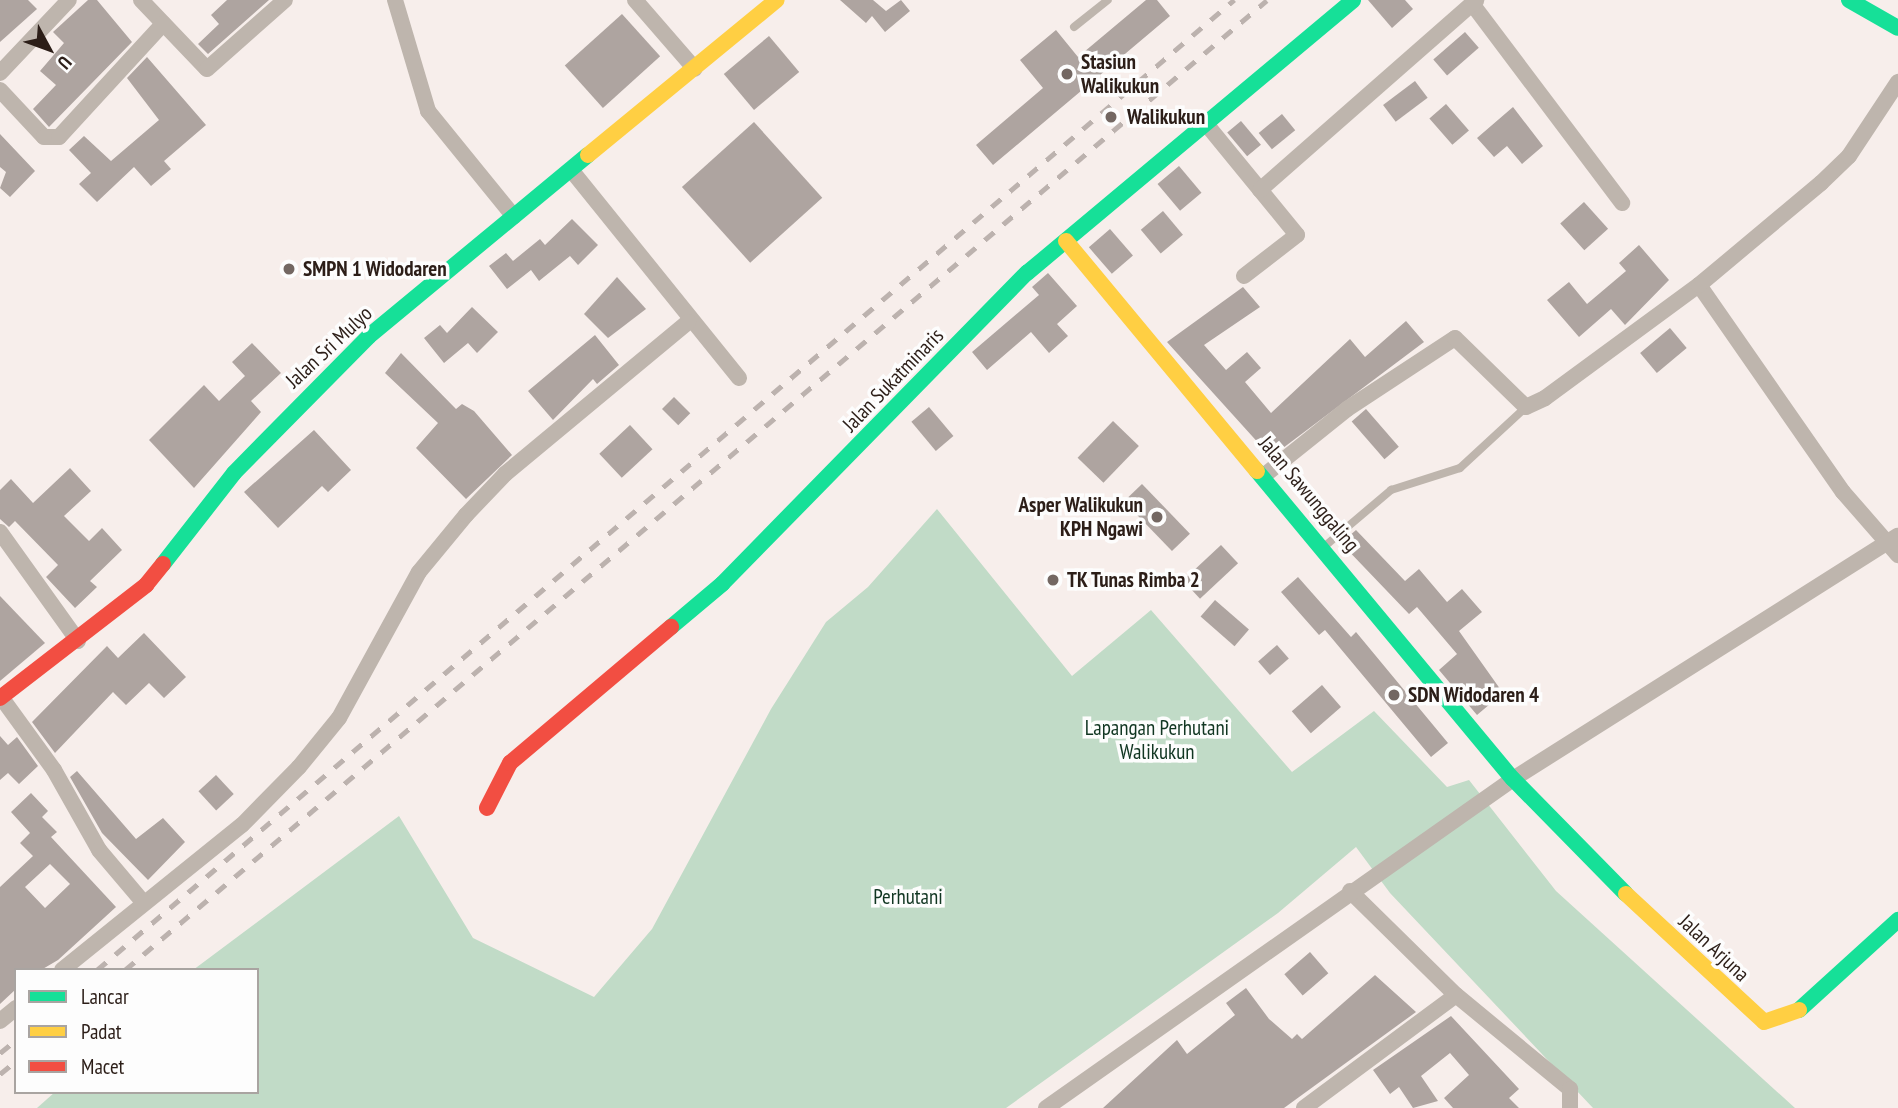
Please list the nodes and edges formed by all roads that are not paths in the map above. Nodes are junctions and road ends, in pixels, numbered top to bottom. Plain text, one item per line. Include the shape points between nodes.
1 (69, 0) edge
2 (141, 0) edge
3 (285, 0) edge
4 (395, 0) edge
5 (635, 0) edge
6 (777, 0) edge
7 (1108, 0) edge
8 (1353, 0) edge
9 (1849, 0) edge
10 (1475, 2) edge
11 (163, 24) junction
12 (1074, 27) dead end
13 (1898, 29) edge
14 (695, 69) junction
15 (0, 74) edge
16 (1898, 82) edge
17 (0, 90) edge
18 (1207, 125) junction
19 (572, 171) junction
20 (1260, 190) junction
21 (1622, 203) dead end
22 (514, 217) junction
23 (1066, 241) junction
24 (1244, 276) dead end
25 (1699, 285) junction
26 (688, 322) junction
27 (738, 379) dead end
28 (1527, 407) junction
29 (1266, 474) junction
30 (0, 532) edge
31 (1895, 545) edge
32 (1325, 546) junction
33 (78, 641) junction
34 (0, 697) edge
35 (1513, 779) junction
36 (487, 808) dead end
37 (1350, 891) junction
38 (144, 902) junction
39 (1898, 920) edge
40 (64, 968) edge
41 (1456, 995) junction
42 (14, 1010) edge
43 (0, 1021) edge
44 (1046, 1108) edge
45 (1304, 1108) edge
46 (1570, 1108) edge

1 - 15 street
2 - 11 street
3 - 11 street via 207,69
4 - 22 street via 428,111
5 - 14 street
6 - 14 street, Jalan Sri Mulyo
7 - 12 lane
8 - 18 street, Jalan Sukatminaris
9 - 13 street
10 - 20 street
10 - 21 street
11 - 17 street via 59,138 44,137
14 - 19 street, Jalan Sri Mulyo
16 - 25 street via 1849,156
18 - 20 street
18 - 23 street, Jalan Sukatminaris
19 - 22 street, Jalan Sri Mulyo
19 - 26 street
20 - 24 street via 1297,235
22 - 33 street, Jalan Sri Mulyo via 339,365 234,473 146,584
23 - 29 street, Jalan Sawunggaling
23 - 36 street, Jalan Sukatminaris via 980,317 912,397 722,584 510,763
25 - 28 street
25 - 31 street via 1739,349
26 - 27 street
26 - 38 street via 505,474 466,515 387,621 321,744 242,825
28 - 29 street via 1455,338 1347,409
28 - 32 lane via 1460,468 1391,490
29 - 32 street, Jalan Sawunggaling
30 - 33 street
31 - 35 street
32 - 35 street, Jalan Sawunggaling
33 - 34 street, Jalan Sri Mulyo
34 - 38 street via 54,770 99,850
35 - 37 street
35 - 39 street, Jalan Arjuna via 1588,859 1764,1022 1790,1018
37 - 41 street
37 - 44 street
38 - 40 street
41 - 45 street
41 - 46 street via 1570,1089
42 - 43 street

